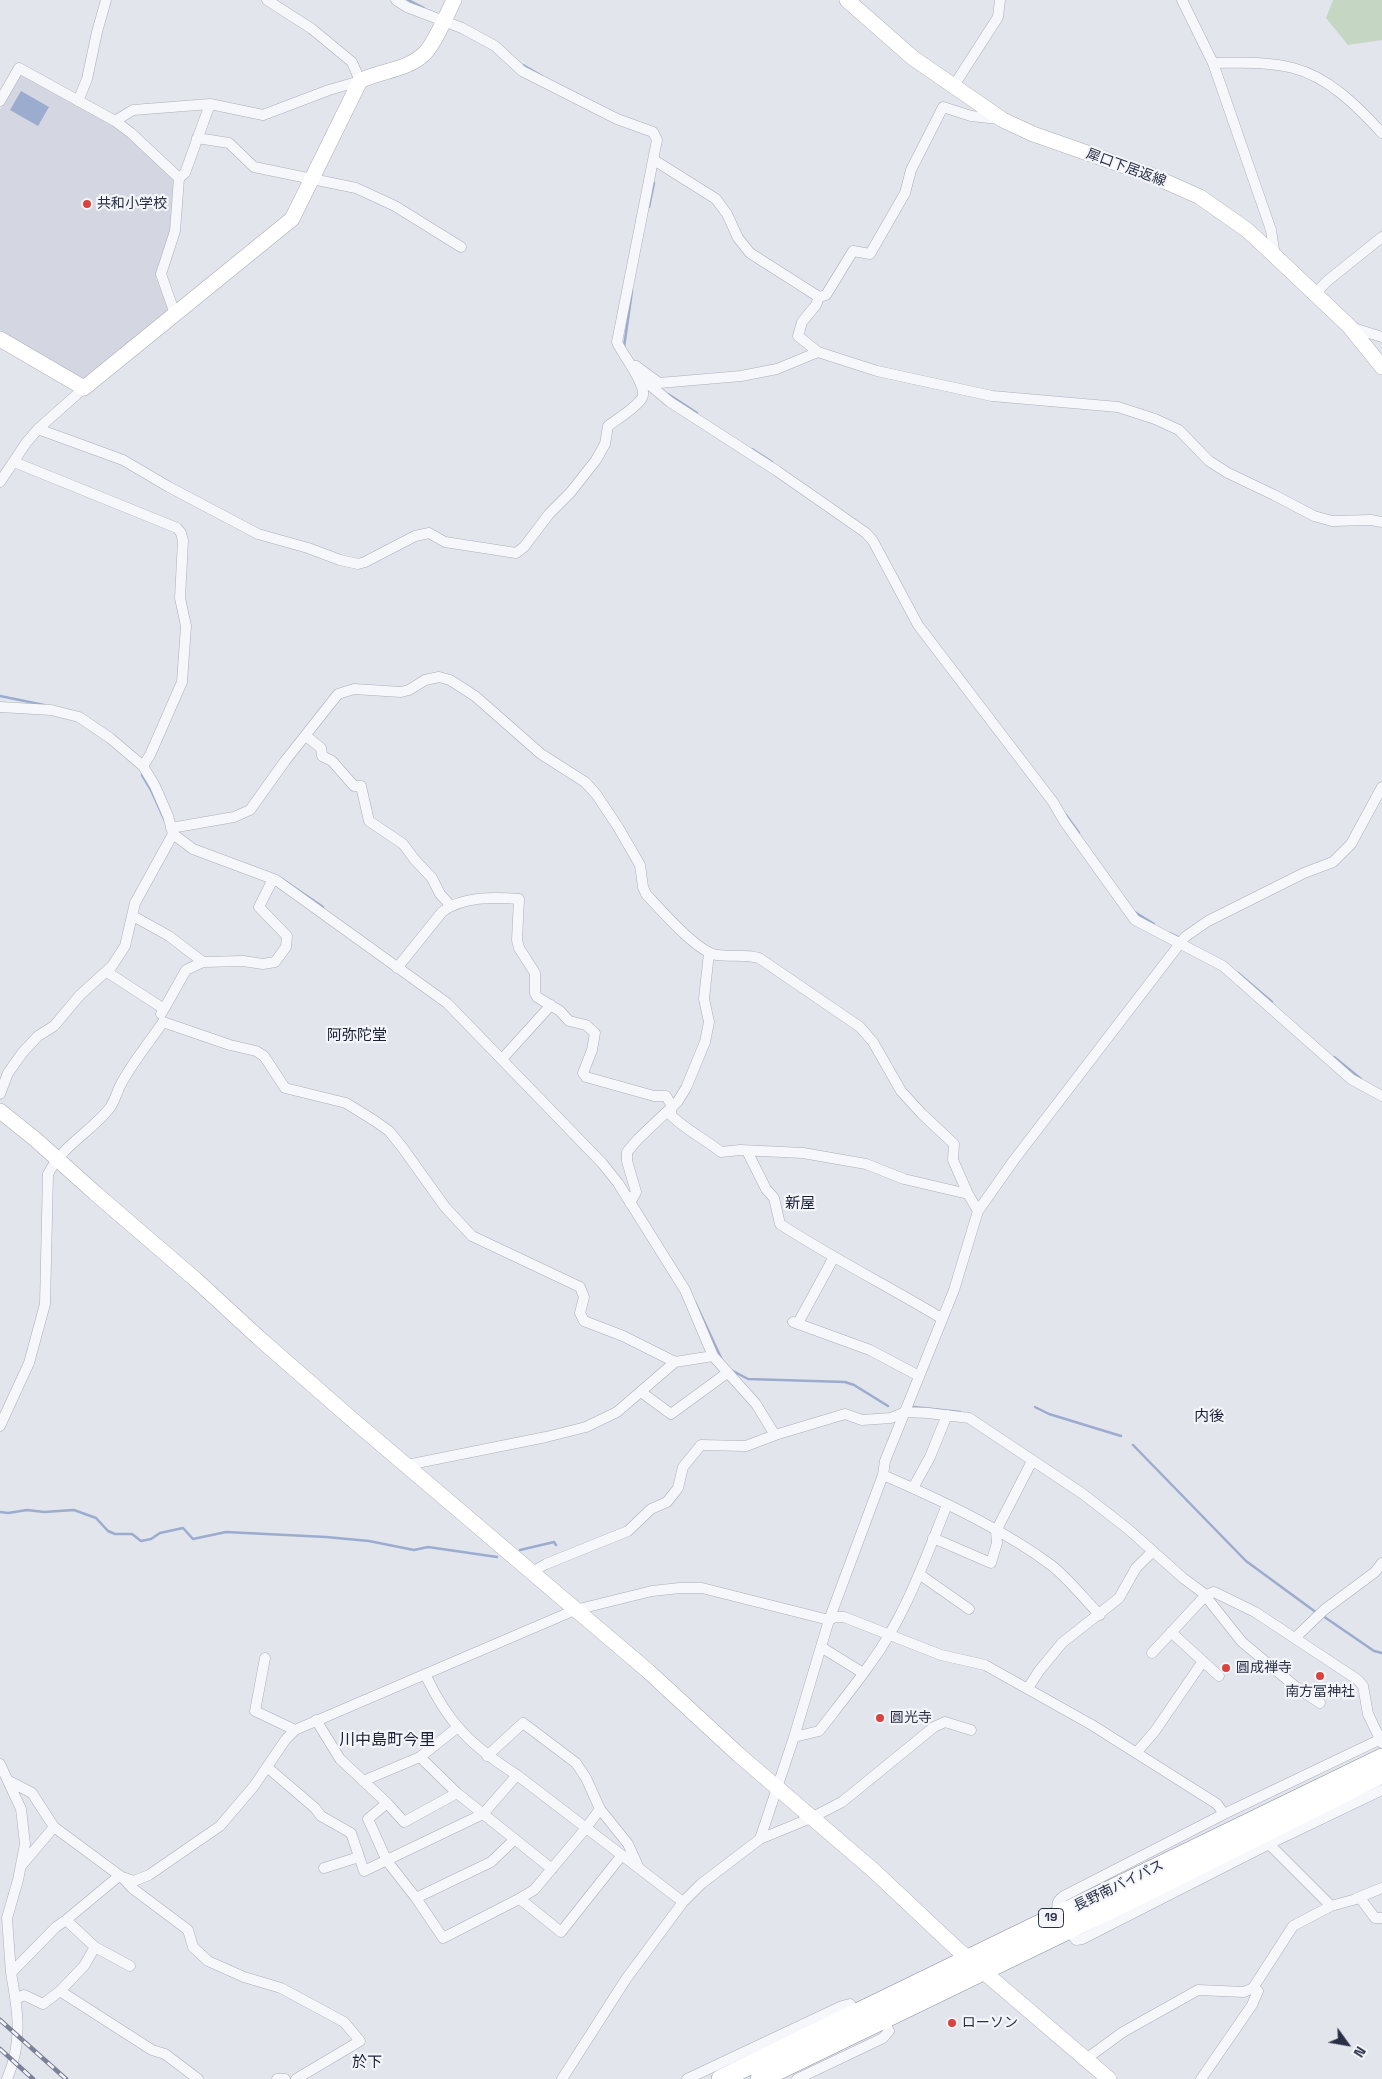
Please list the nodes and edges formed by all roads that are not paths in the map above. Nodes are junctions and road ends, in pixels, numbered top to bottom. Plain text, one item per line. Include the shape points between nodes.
1 (106, 0) edge
2 (267, 0) edge
3 (396, 0) edge
4 (454, 0) edge
5 (847, 0) edge
6 (1000, 0) edge
7 (1182, 0) edge
8 (444, 21) junction
9 (1213, 63) junction
10 (360, 81) junction
11 (953, 87) junction
12 (0, 101) edge
13 (78, 101) junction
14 (210, 104) junction
15 (1003, 120) junction
16 (115, 121) junction
17 (1382, 133) edge
18 (197, 138) junction
19 (657, 162) junction
20 (179, 178) junction
21 (312, 178) junction
22 (1382, 237) edge
23 (461, 247) dead end
24 (1276, 256) junction
25 (1315, 294) junction
26 (820, 297) junction
27 (176, 314) junction
28 (1349, 326) junction
29 (1382, 337) edge
30 (0, 339) edge
31 (818, 352) junction
32 (1382, 367) edge
33 (633, 370) junction
34 (84, 388) junction
35 (38, 429) junction
36 (14, 462) junction
37 (0, 482) edge
38 (1382, 522) edge
39 (0, 707) edge
40 (306, 736) junction
41 (143, 766) junction
42 (1382, 787) edge
43 (172, 830) junction
44 (274, 879) junction
45 (450, 905) junction
46 (133, 916) junction
47 (1182, 940) junction
48 (709, 953) junction
49 (203, 962) junction
50 (397, 968) junction
51 (107, 972) junction
52 (551, 1005) junction
53 (164, 1009) junction
54 (163, 1022) junction
55 (502, 1059) junction
56 (0, 1094) edge
57 (1382, 1096) edge
58 (672, 1106) junction
59 (0, 1111) edge
60 (747, 1151) junction
61 (56, 1159) junction
62 (968, 1194) junction
63 (630, 1203) junction
64 (978, 1211) junction
65 (834, 1257) junction
66 (941, 1318) junction
67 (713, 1356) junction
68 (675, 1362) junction
69 (728, 1373) junction
70 (920, 1376) junction
71 (641, 1392) junction
72 (904, 1412) junction
73 (947, 1415) junction
74 (0, 1426) edge
75 (775, 1435) junction
76 (1032, 1461) junction
77 (407, 1465) junction
78 (883, 1476) junction
79 (913, 1488) junction
80 (947, 1505) junction
81 (996, 1531) junction
82 (933, 1538) junction
83 (1153, 1551) junction
84 (1382, 1563) edge
85 (532, 1572) junction
86 (919, 1574) junction
87 (1206, 1595) junction
88 (969, 1609) dead end
89 (575, 1610) junction
90 (1100, 1615) junction
91 (829, 1620) junction
92 (1172, 1632) junction
93 (889, 1634) junction
94 (1295, 1638) junction
95 (821, 1647) junction
96 (1152, 1654) dead end
97 (265, 1658) dead end
98 (1203, 1661) junction
99 (863, 1673) junction
100 (426, 1674) junction
101 (1219, 1676) dead end
102 (1028, 1688) junction
103 (1320, 1703) dead end
104 (316, 1720) junction
105 (458, 1727) junction
106 (296, 1730) junction
107 (971, 1730) dead end
108 (794, 1737) junction
109 (1381, 1741) edge
110 (1136, 1753) junction
111 (487, 1756) junction
112 (420, 1757) junction
113 (1382, 1758) edge
114 (0, 1764) edge
115 (268, 1767) junction
116 (1382, 1774) edge
117 (516, 1775) junction
118 (9, 1780) junction
119 (364, 1781) junction
120 (776, 1787) junction
121 (1382, 1790) edge
122 (457, 1793) junction
123 (387, 1803) junction
124 (600, 1809) junction
125 (483, 1814) junction
126 (1224, 1814) junction
127 (810, 1818) junction
128 (54, 1827) junction
129 (586, 1828) junction
130 (515, 1840) junction
131 (760, 1840) junction
132 (1269, 1844) junction
133 (622, 1855) junction
134 (359, 1857) junction
135 (386, 1861) junction
136 (20, 1866) junction
137 (324, 1868) dead end
138 (552, 1869) junction
139 (640, 1870) junction
140 (123, 1878) junction
141 (1382, 1888) edge
142 (416, 1898) junction
143 (1357, 1898) junction
144 (520, 1899) junction
145 (683, 1902) junction
146 (1332, 1906) junction
147 (1382, 1918) edge
148 (66, 1920) junction
149 (1064, 1922) junction
150 (95, 1947) junction
151 (976, 1964) junction
152 (130, 1966) dead end
153 (11, 1973) junction
154 (1253, 1988) junction
155 (60, 1991) junction
156 (16, 1999) junction
157 (856, 2013) junction
158 (884, 2020) junction
159 (1086, 2059) junction
160 (0, 2068) edge
161 (8, 2077) edge
162 (198, 2079) edge
163 (277, 2079) edge
164 (285, 2079) edge
165 (296, 2079) edge
166 (562, 2079) edge
167 (688, 2079) edge
168 (721, 2079) edge
169 (760, 2079) edge
170 (797, 2079) edge
171 (1109, 2079) edge
172 (1201, 2079) edge

1 - 13 street via 87,79
2 - 10 street via 312,29 352,62
3 - 8 street
4 - 8 street
5 - 11 street, 犀口下居返線 via 912,58
6 - 11 street via 998,17
7 - 9 street
8 - 10 street via 424,54 409,64
8 - 19 street via 495,46 522,70 617,119 654,132
9 - 17 street via 1258,63 1312,75 1341,94
9 - 24 street via 1271,230
10 - 14 street via 263,115
10 - 21 street
11 - 15 street, 犀口下居返線
12 - 13 street via 19,68
13 - 16 street
14 - 16 street via 133,110
14 - 18 street
15 - 24 street, 犀口下居返線 via 1200,197 1247,230
15 - 26 street via 971,116 943,107 911,170 905,193 870,254 853,251 826,295
16 - 20 street
18 - 20 street via 185,173
18 - 21 street via 229,143 254,167
19 - 26 street via 716,199 750,253
19 - 33 street via 617,342
20 - 27 street via 175,230 161,274
21 - 23 street via 356,188 395,206
21 - 27 street via 292,219
22 - 25 street
24 - 25 street, 犀口下居返線
25 - 28 street, 犀口下居返線
26 - 31 street via 802,322 798,336
27 - 34 street
28 - 29 street
28 - 32 street, 犀口下居返線
30 - 34 street
31 - 33 street via 777,369 732,377 659,383 636,366
31 - 38 street via 877,371 992,396 1118,407 1179,430 1209,461 1314,516 1332,521
33 - 35 street via 641,382 642,399 608,426 605,444 596,460 516,553 445,542 428,532 365,562 358,564 340,560 258,534 122,460
33 - 47 street via 670,402 866,533 918,625 1052,802 1135,920
34 - 35 street
35 - 36 street
36 - 37 street
36 - 41 street via 177,528 181,533 180,598 186,626 182,682
39 - 41 street via 51,710 79,717
40 - 43 street via 250,810 234,817
40 - 45 street via 321,748 322,756 332,761 354,786 361,786 369,821 403,844
40 - 48 street via 338,694 354,689 401,692 432,678 450,680 475,696 541,754 585,782 618,827 640,865 646,894 697,946
41 - 43 street via 155,786
42 - 47 street via 1351,844 1333,862 1208,921
43 - 44 street via 193,849
43 - 46 street via 135,903
44 - 49 street via 259,907 287,936 286,947 276,962
44 - 50 street
45 - 50 street
45 - 52 street via 488,898 519,899 518,948 535,973 537,997
46 - 49 street via 169,936
46 - 51 street via 125,946
47 - 57 street via 1224,966 1351,1079
47 - 64 street
48 - 58 street via 704,998 709,1022 705,1042 686,1088
48 - 62 street via 759,958 860,1027 873,1042 901,1090 954,1144 953,1160
49 - 53 street via 186,970
50 - 55 street via 447,1003
51 - 53 street
51 - 56 street via 80,995 54,1026 38,1036 23,1052 8,1073
52 - 55 street
52 - 58 street via 569,1022 586,1025 595,1033 583,1073 586,1077 654,1096 666,1096
53 - 54 street via 161,1015
54 - 61 street via 120,1085 110,1109
54 - 68 street via 256,1051 264,1056 285,1088 346,1102 375,1121 389,1131 445,1207 472,1236 580,1287 584,1297 580,1313 584,1321
55 - 63 street via 602,1162
58 - 60 street via 671,1115 678,1123 721,1152
58 - 63 street via 627,1152 636,1192
59 - 61 street
60 - 62 street via 803,1152 866,1164 904,1179
60 - 65 street via 774,1198 780,1224
61 - 74 street via 48,1174 45,1304 29,1363
61 - 77 street
62 - 64 street
63 - 67 street via 685,1290
64 - 66 street via 954,1290
65 - 66 street
65 - 70 street via 795,1322 870,1350
66 - 70 street
67 - 68 street
67 - 69 street
68 - 71 street
69 - 71 street via 671,1414
69 - 75 street via 756,1404
70 - 72 street
71 - 77 street via 617,1412 586,1426
72 - 73 street
72 - 75 street via 891,1418 862,1420 845,1414
72 - 78 street via 885,1461
73 - 76 street via 969,1418
73 - 79 street
75 - 85 street via 746,1446 701,1445 683,1467 678,1488 667,1502 651,1509 628,1531
76 - 81 street
76 - 83 street via 1083,1494
77 - 85 street
78 - 79 street
78 - 91 street
79 - 80 street
80 - 81 street
80 - 82 street
81 - 82 street via 997,1543 991,1563
81 - 90 street via 1053,1566
82 - 86 street
83 - 87 street
83 - 90 street via 1136,1568 1118,1598
84 - 94 street
85 - 89 street
86 - 88 street
86 - 93 street
87 - 92 street
87 - 94 street via 1214,1592 1255,1612
87 - 103 street via 1242,1642
89 - 91 street via 652,1592 702,1588
89 - 100 street
89 - 120 street
90 - 102 street via 1062,1643
91 - 93 street via 844,1617
91 - 95 street
92 - 96 street
92 - 98 street
93 - 99 street
93 - 102 street via 941,1655 985,1665
94 - 109 street via 1358,1680 1363,1686 1368,1714
95 - 99 street
95 - 108 street
97 - 106 street via 254,1711
98 - 101 street
98 - 110 street
99 - 108 street via 819,1731
100 - 104 street
100 - 105 street via 436,1696
102 - 110 street
104 - 106 street
104 - 119 street via 340,1759
105 - 111 street
105 - 112 street
106 - 115 street via 286,1739
107 - 127 street via 945,1722 934,1727 842,1802
108 - 120 street
109 - 126 street
110 - 126 street via 1217,1804
111 - 117 street
111 - 124 street via 523,1723 576,1763
112 - 119 street
112 - 122 street
113 - 149 highway, 長野南バイパス / 19
114 - 118 street
115 - 134 street via 320,1816 351,1833
115 - 140 street via 220,1826 149,1875 134,1880
116 - 149 highway, 長野南バイパス / 19
117 - 125 street
117 - 129 street
118 - 128 street via 32,1793
118 - 136 street via 23,1817 25,1844
119 - 123 street
120 - 127 street
120 - 131 street
121 - 132 street
122 - 123 street via 404,1822
122 - 125 street
123 - 135 street via 368,1819
124 - 129 street
124 - 139 street via 628,1844
125 - 130 street
125 - 135 street
126 - 149 street via 1060,1899 1056,1908
127 - 131 street
127 - 151 street via 873,1870
128 - 136 street
128 - 140 street
129 - 133 street
129 - 138 street
130 - 138 street
130 - 142 street via 491,1862
131 - 145 street
132 - 146 street
132 - 149 street via 1082,1939 1076,1940
133 - 139 street
133 - 144 street via 561,1932
134 - 135 street via 364,1871
134 - 137 street
135 - 142 street
136 - 153 street via 7,1918
138 - 144 street via 534,1890
139 - 145 street
140 - 148 street via 119,1876
140 - 165 street via 188,1930 193,1947 208,1961 244,1977 281,1988 344,2022 360,2041
141 - 143 street
142 - 144 street via 443,1938
143 - 146 street
143 - 147 street via 1375,1918
145 - 166 street via 626,1979
146 - 154 street via 1293,1926
148 - 150 street
148 - 153 street
149 - 151 highway, 長野南バイパス / 19
150 - 152 street
150 - 155 street via 84,1966
151 - 157 highway, 長野南バイパス / 19
151 - 158 highway, 長野南バイパス / 19
151 - 159 street
153 - 156 street
154 - 159 street via 1244,1992 1198,1990 1123,2032
154 - 172 street via 1258,1991 1252,2005
155 - 156 street via 43,2004 24,1994
155 - 162 street via 152,2050 165,2054
156 - 161 street via 18,2037
157 - 167 street via 850,2004 842,2006
157 - 168 highway, 長野南バイパス / 19
158 - 169 highway, 長野南バイパス / 19
158 - 170 street via 888,2031 883,2038
159 - 171 street
160 - 161 street
163 - 164 street

